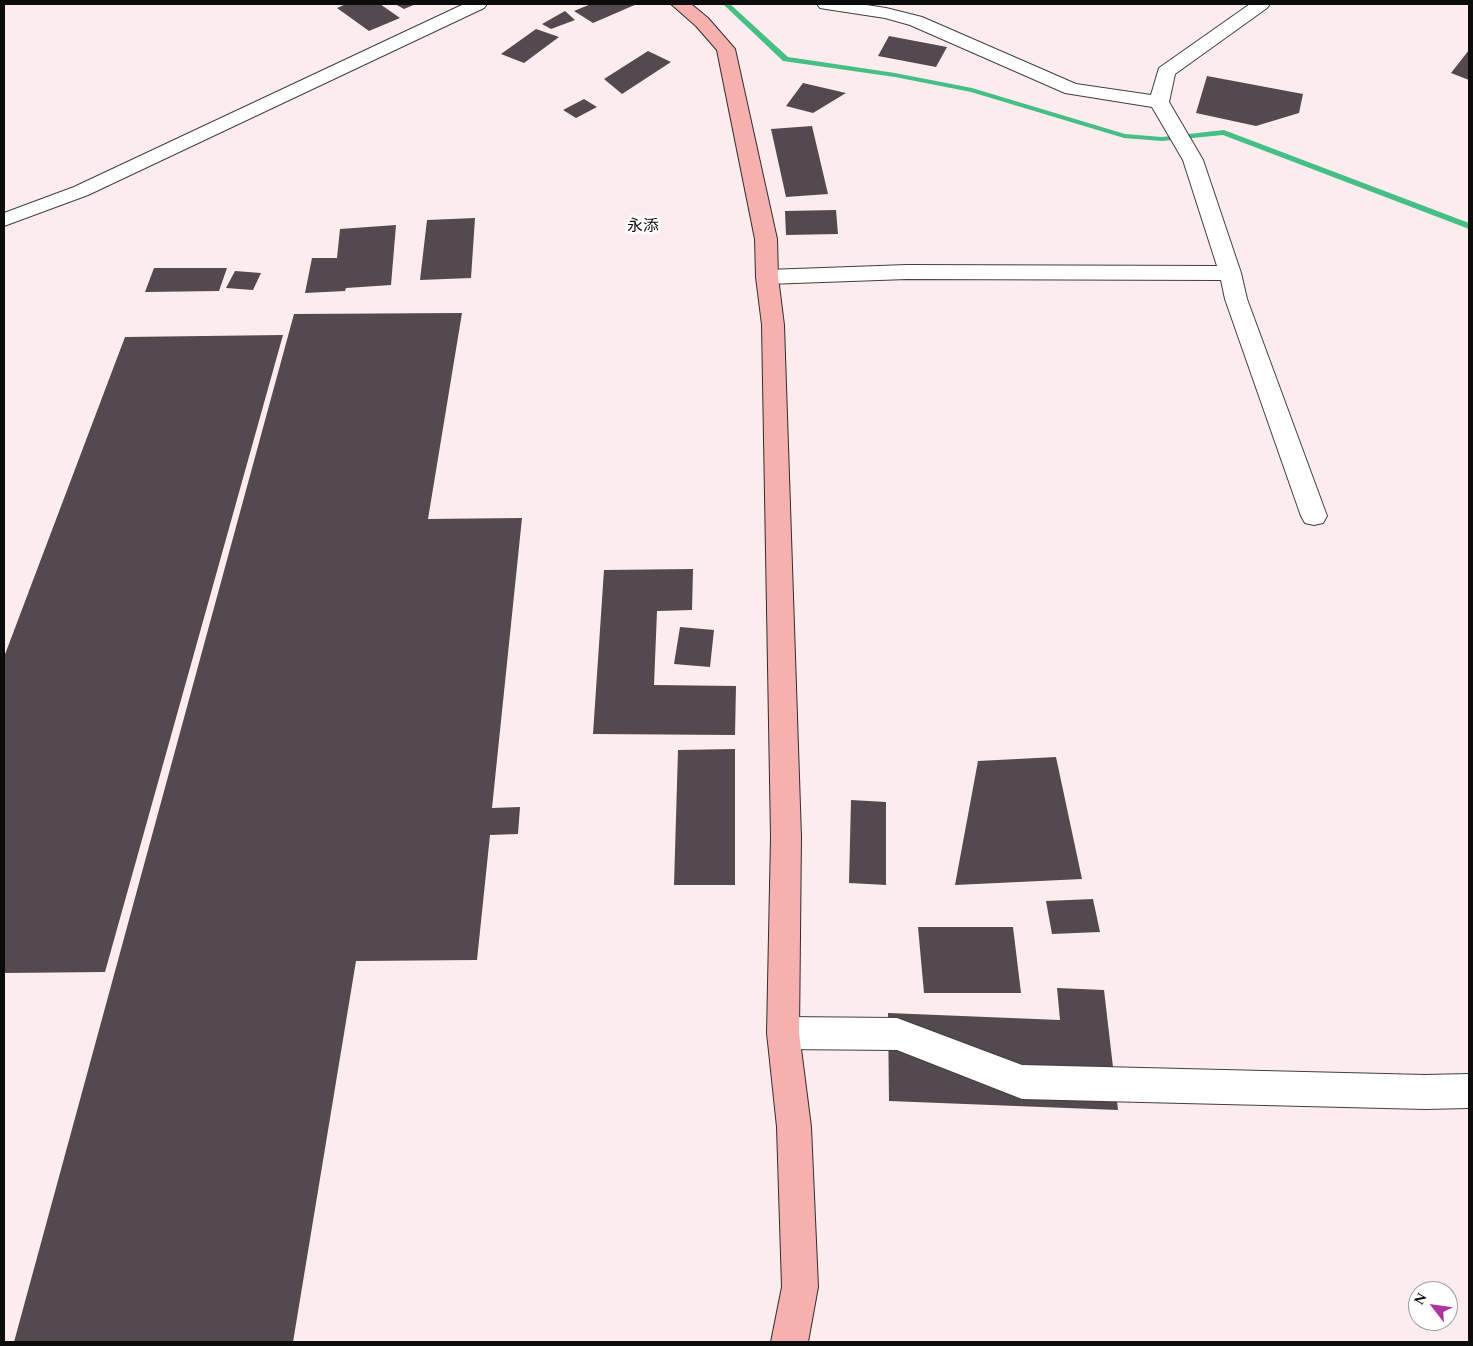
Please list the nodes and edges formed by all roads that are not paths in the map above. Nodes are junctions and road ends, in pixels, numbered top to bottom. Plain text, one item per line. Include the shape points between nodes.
1 (478, 4) edge
2 (680, 4) edge
3 (826, 4) edge
4 (1260, 4) edge
5 (1159, 102) junction
6 (4, 220) edge
7 (1230, 273) junction
8 (767, 277) junction
9 (1314, 516) dead end
10 (783, 1033) junction
11 (1469, 1091) edge
12 (790, 1342) edge

1 - 6 street via 81,191
2 - 8 street via 702,22 726,49 766,239
3 - 5 street via 916,21 1072,89
4 - 5 street via 1166,72
5 - 7 street via 1193,160
7 - 8 street via 907,272
7 - 9 street via 1236,299
8 - 10 street via 773,325 786,837
10 - 11 street via 896,1034 1022,1082
10 - 12 street via 794,1127 800,1287

